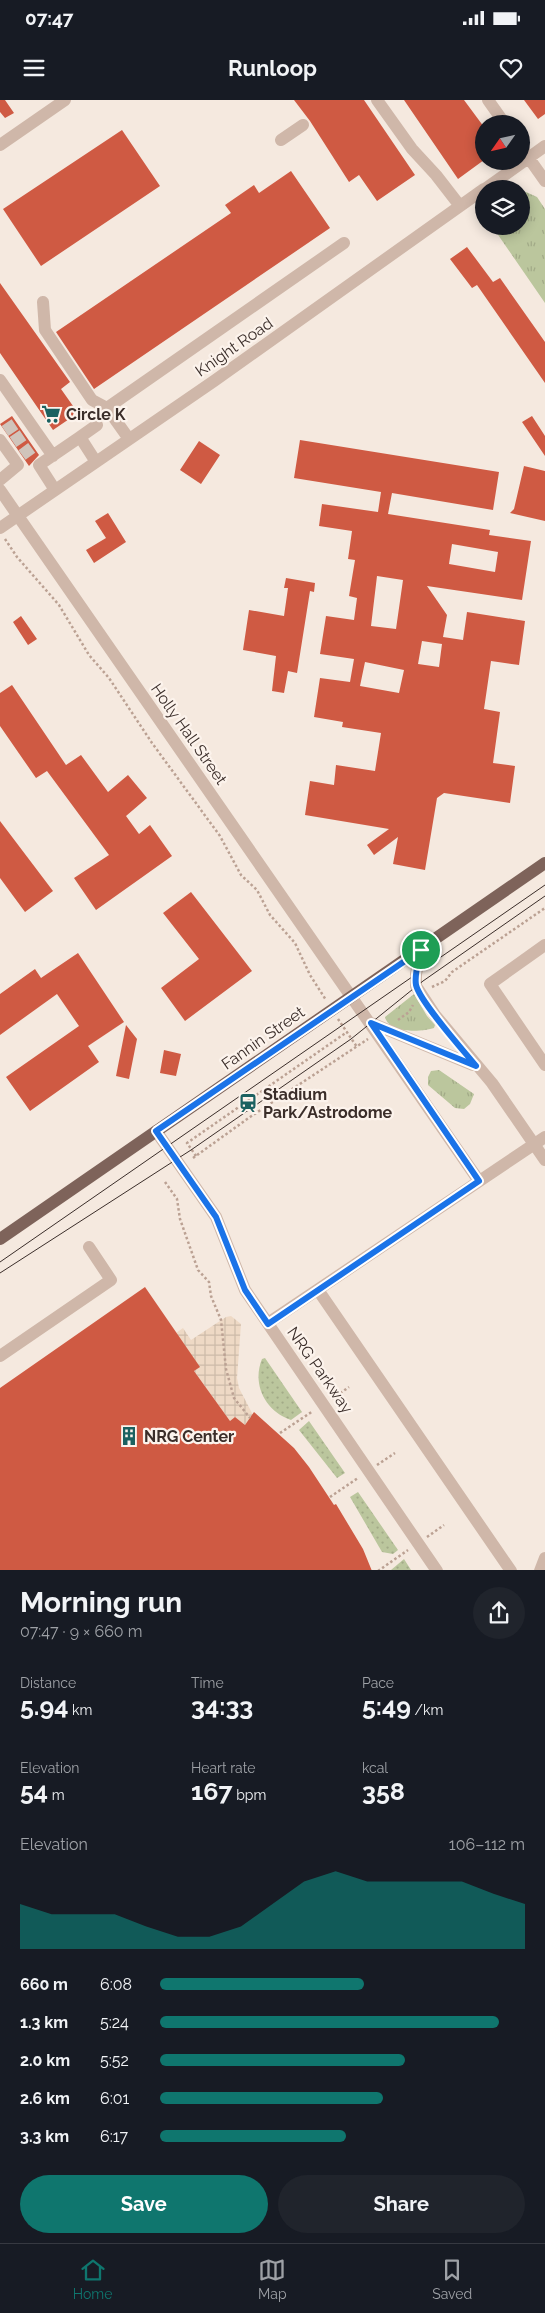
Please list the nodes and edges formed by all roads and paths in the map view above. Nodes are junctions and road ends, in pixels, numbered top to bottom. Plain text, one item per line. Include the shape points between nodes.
1 (64, 100) edge
2 (377, 100) edge
3 (488, 100) edge
4 (499, 115) edge
5 (303, 125) dead end
6 (281, 140) dead end
7 (0, 145) edge
8 (545, 146) edge
9 (530, 150) edge
10 (530, 159) edge
11 (505, 170) edge
12 (494, 180) edge
13 (545, 181) edge
14 (475, 195) edge
15 (460, 206) junction
16 (344, 243) dead end
17 (43, 302) dead end
18 (0, 380) edge
19 (107, 408) junction
20 (97, 426) dead end
21 (80, 437) junction
22 (5, 439) edge
23 (129, 439) junction
24 (53, 456) junction
25 (18, 460) junction
26 (96, 462) junction
27 (39, 465) junction
28 (0, 480) edge
29 (0, 490) edge
30 (55, 490) junction
31 (18, 516) junction
32 (2, 533) edge
33 (545, 863) edge
34 (545, 908) edge
35 (545, 945) edge
36 (421, 950) junction
37 (319, 988) dead end
38 (427, 989) dead end
39 (352, 997) junction
40 (413, 1001) dead end
41 (397, 1021) dead end
42 (371, 1023) junction
43 (347, 1032) dead end
44 (367, 1040) dead end
45 (545, 1065) edge
46 (476, 1066) junction
47 (156, 1131) junction
48 (545, 1137) edge
49 (534, 1144) junction
50 (545, 1160) edge
51 (479, 1181) junction
52 (165, 1182) dead end
53 (0, 1239) edge
54 (89, 1247) dead end
55 (318, 1290) junction
56 (268, 1324) junction
57 (0, 1356) edge
58 (250, 1418) dead end
59 (545, 1558) edge
60 (438, 1570) edge
61 (511, 1570) edge
62 (540, 1570) edge

1 - 7 street
2 - 15 street via 412,149
3 - 4 street
5 - 6 street
8 - 9 street, Knight Road
10 - 13 street
11 - 12 street, Knight Road
14 - 15 street, Knight Road
15 - 23 street, Knight Road
16 - 19 street
17 - 19 street via 45,330 92,400
18 - 24 street via 21,420 38,444
19 - 23 street
20 - 21 street
21 - 24 street
21 - 26 street
22 - 25 street
23 - 26 street, Knight Road
24 - 27 street
25 - 27 street
25 - 28 street
26 - 30 street, Knight Road
27 - 30 street
29 - 31 street, Holly Hall Street
30 - 31 street, Knight Road
31 - 32 street, Knight Road
31 - 39 street, Holly Hall Street
32 - 37 path via 59,605 89,655 109,678 220,836 241,875 257,890 270,915 295,943
33 - 36 main road, Fannin Street
34 - 38 path via 452,972 445,981
35 - 45 street via 490,984
36 - 39 main road, Fannin Street
36 - 46 street via 416,986
39 - 42 street, Holly Hall Street
39 - 47 main road, Fannin Street
40 - 41 path via 412,1009
42 - 46 street
42 - 51 street, Holly Hall Street
43 - 44 path via 187,1144 195,1157
46 - 49 street via 492,1083
47 - 53 main road, Fannin Street
47 - 56 street, NRG Parkway via 216,1217 245,1290
48 - 49 street
49 - 50 street
49 - 51 street
51 - 55 street
52 - 58 path via 177,1199 180,1220 198,1270 209,1282 221,1320 226,1369 234,1398
54 - 57 street via 111,1280
55 - 56 street
55 - 61 street
56 - 60 street, NRG Parkway
59 - 62 street

